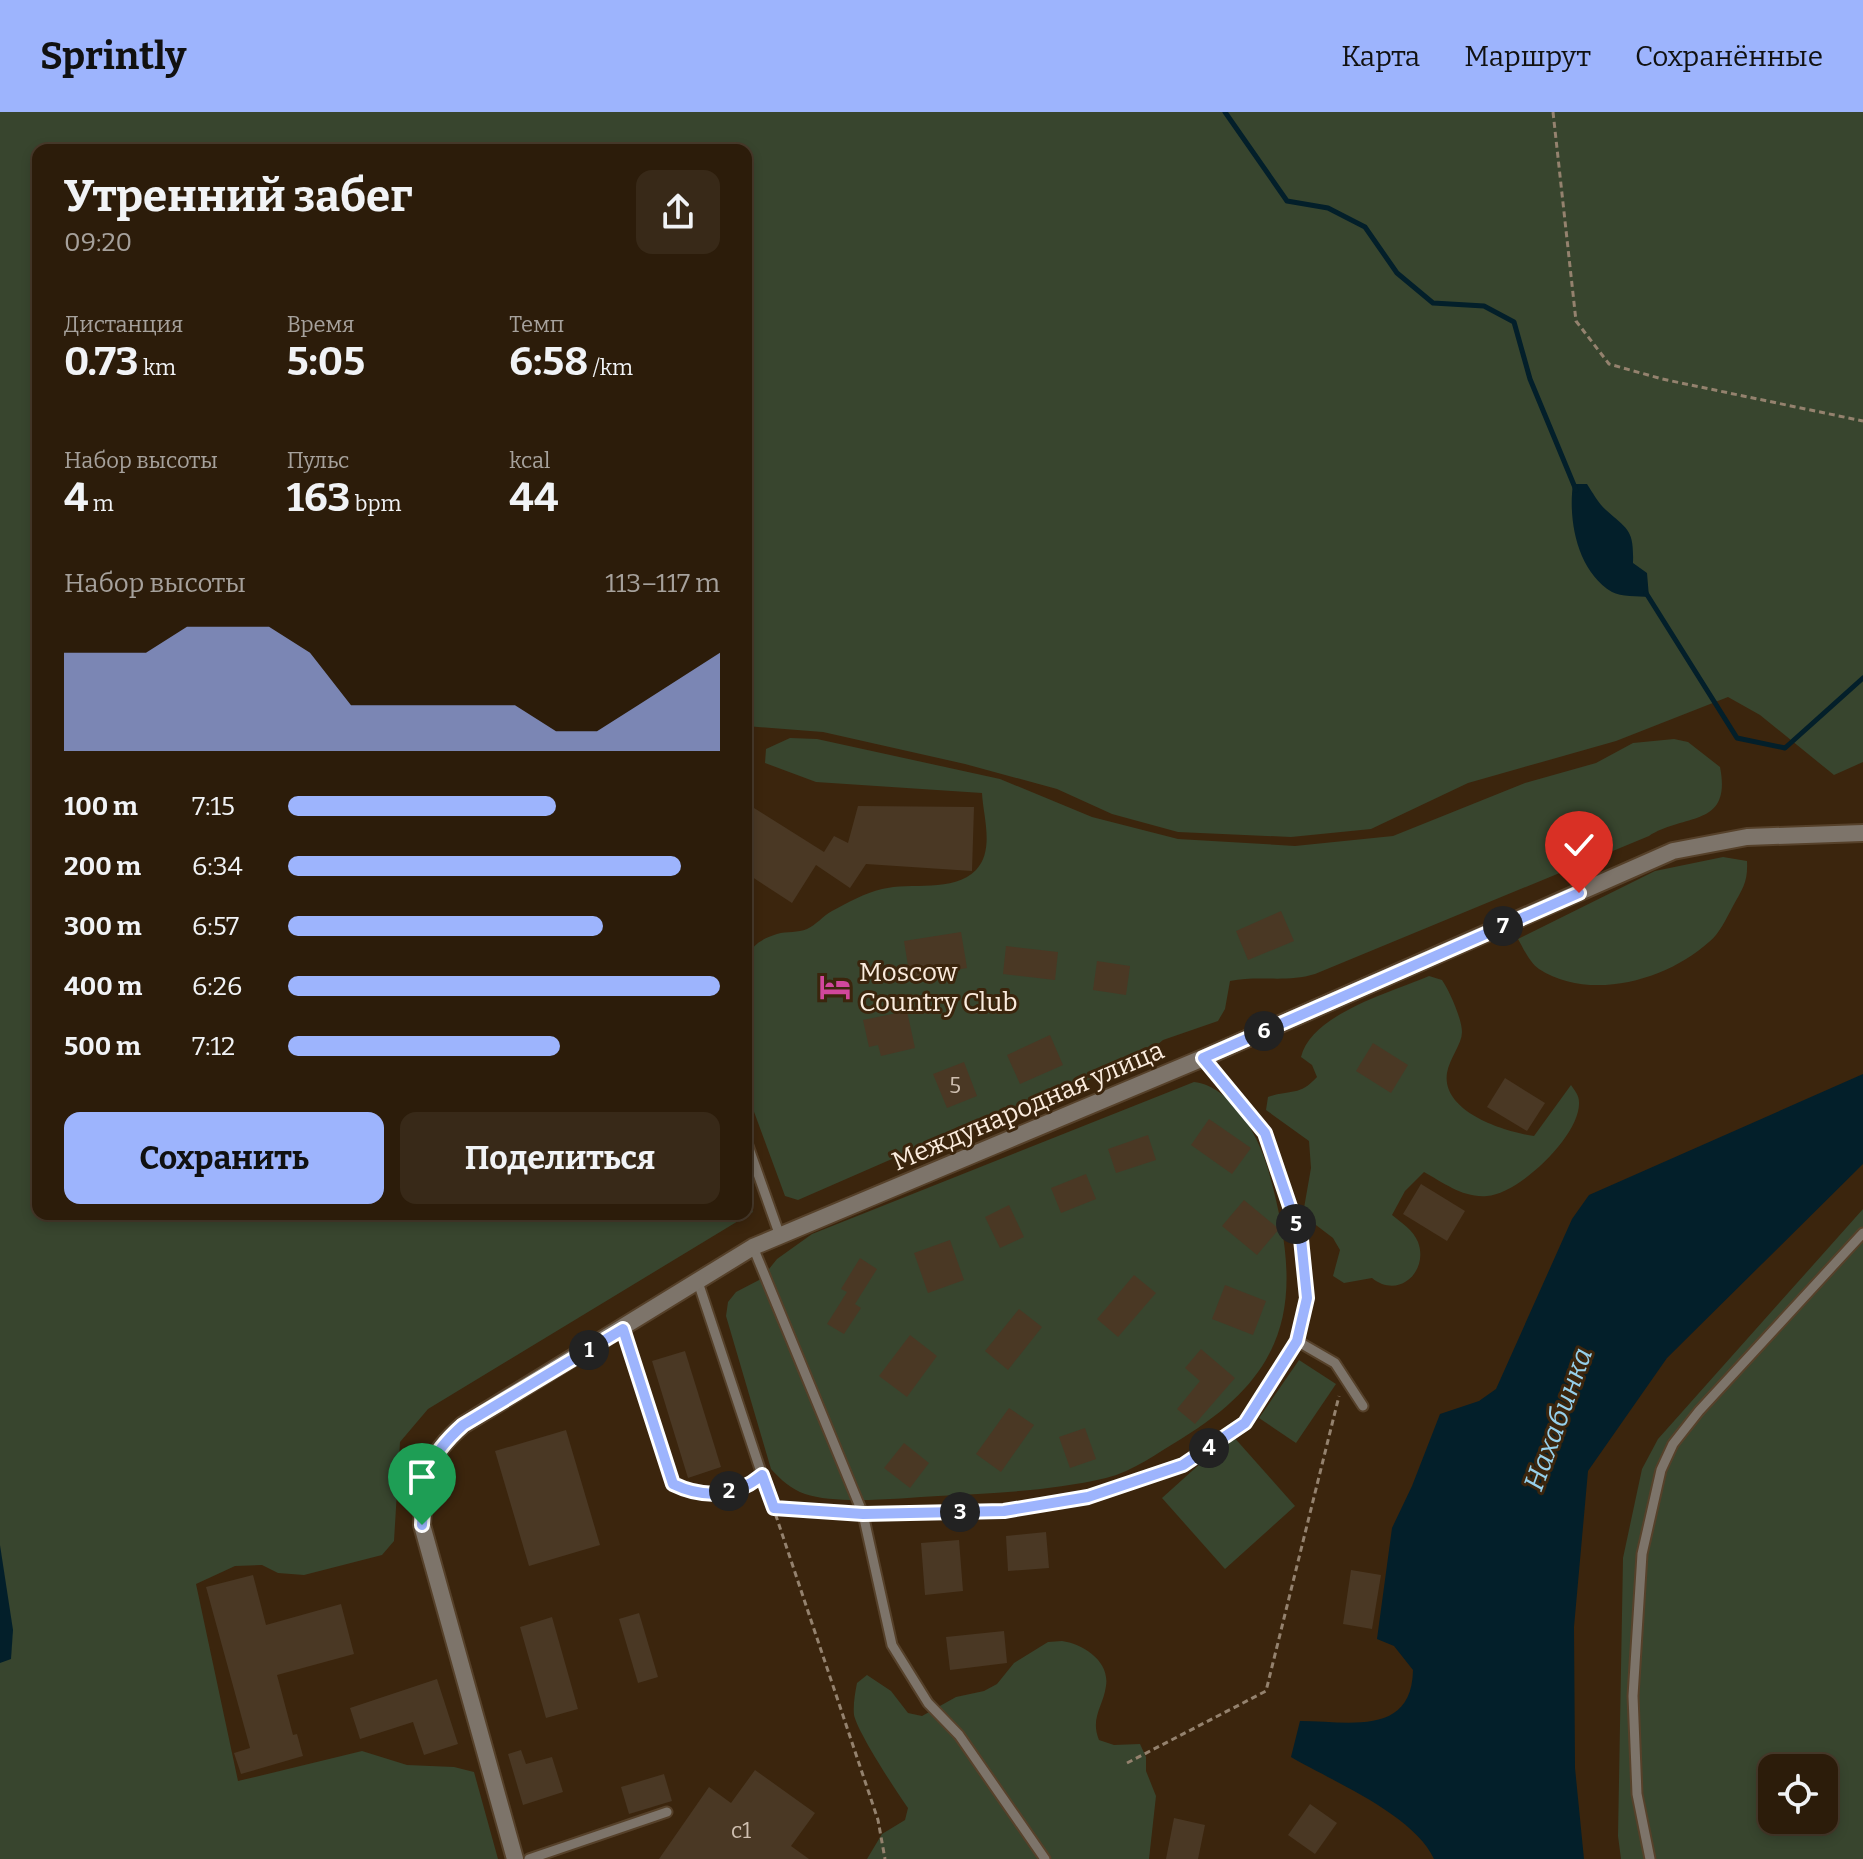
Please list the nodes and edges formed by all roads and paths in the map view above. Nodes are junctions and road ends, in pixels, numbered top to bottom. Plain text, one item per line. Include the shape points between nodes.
1 (1553, 112) edge
2 (1863, 421) edge
3 (1863, 833) edge
4 (1203, 1058) junction
5 (752, 1157) edge
6 (1863, 1233) edge
7 (780, 1236) junction
8 (753, 1247) junction
9 (698, 1282) junction
10 (623, 1329) junction
11 (1297, 1341) junction
12 (1344, 1375) junction
13 (1363, 1406) dead end
14 (762, 1475) junction
15 (774, 1508) junction
16 (863, 1514) junction
17 (1127, 1763) dead end
18 (667, 1812) dead end
19 (515, 1859) edge
20 (529, 1859) edge
21 (885, 1859) edge
22 (1045, 1859) edge
23 (1650, 1859) edge

1 - 2 path via 1576,321 1609,364
3 - 4 street, Международная улица via 1747,837 1673,851
4 - 7 street, Международная улица
4 - 11 lane via 1265,1133 1297,1226 1307,1298
5 - 7 lane
6 - 23 lane via 1699,1411 1661,1470 1642,1554 1633,1696 1637,1794
7 - 8 street, Международная улица
8 - 9 street, Международная улица
8 - 16 lane
9 - 10 street, Международная улица
9 - 14 lane
10 - 14 lane via 673,1484 694,1494 744,1490
10 - 19 street, Международная улица via 463,1425 444,1442 425,1474 422,1525
11 - 12 lane via 1335,1363
11 - 16 lane via 1245,1423 1183,1465 1088,1497 1004,1511
12 - 13 lane
12 - 17 path via 1266,1691
14 - 15 path
15 - 16 path
15 - 21 path via 878,1820
16 - 22 lane via 892,1645 928,1703 959,1735
18 - 20 lane

